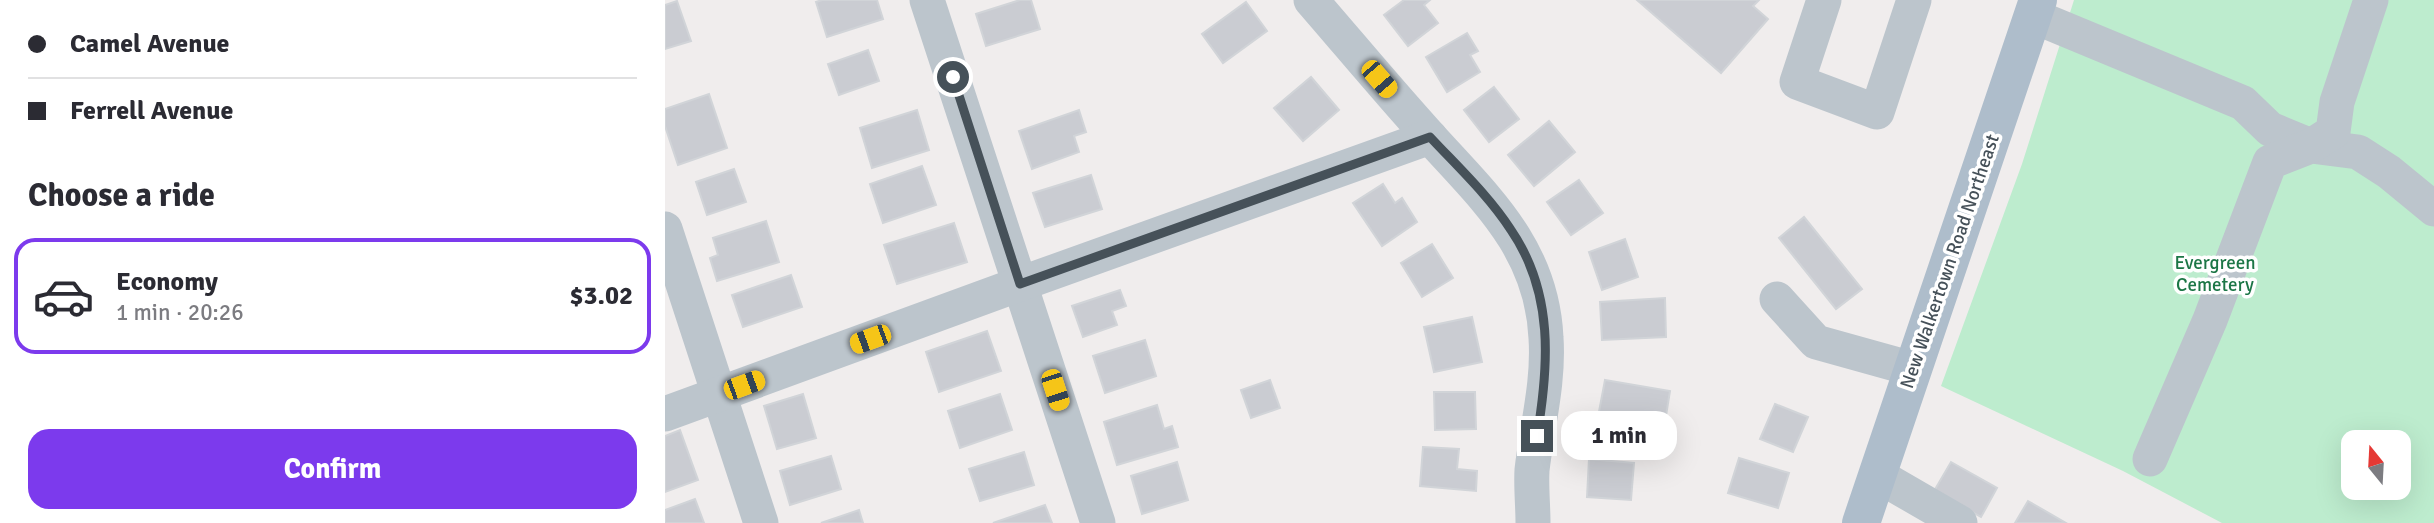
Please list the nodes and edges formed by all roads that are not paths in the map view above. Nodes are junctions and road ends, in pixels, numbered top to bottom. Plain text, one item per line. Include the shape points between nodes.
1 (927, 0) edge
2 (1311, 0) edge
3 (1824, 0) edge
4 (1914, 0) edge
5 (2371, 0) edge
6 (2035, 8) edge
7 (1430, 137) junction
8 (2311, 146) junction
9 (2434, 209) edge
10 (665, 229) edge
11 (1020, 284) junction
12 (1777, 299) dead end
13 (1913, 369) junction
14 (719, 395) junction
15 (665, 414) edge
16 (2150, 459) dead end
17 (1877, 475) junction
18 (761, 523) edge
19 (1098, 523) edge
20 (1533, 523) edge
21 (1861, 523) edge
22 (1960, 523) edge

1 - 11 street
2 - 7 street
3 - 4 street via 1797,82 1877,112
5 - 8 street via 2337,102 2333,132
6 - 8 street via 2243,103 2270,129
6 - 13 main road, New Walkertown Road Northeast
7 - 11 street
7 - 20 street via 1512,231 1541,300 1545,387 1532,473
8 - 9 street via 2358,152
8 - 16 street via 2270,162 2210,320
10 - 14 street
11 - 14 street
11 - 19 street
12 - 13 street via 1817,342
13 - 17 main road, New Walkertown Road Northeast
14 - 15 street
14 - 18 street
17 - 21 main road, New Walkertown Road Northeast
17 - 22 street

